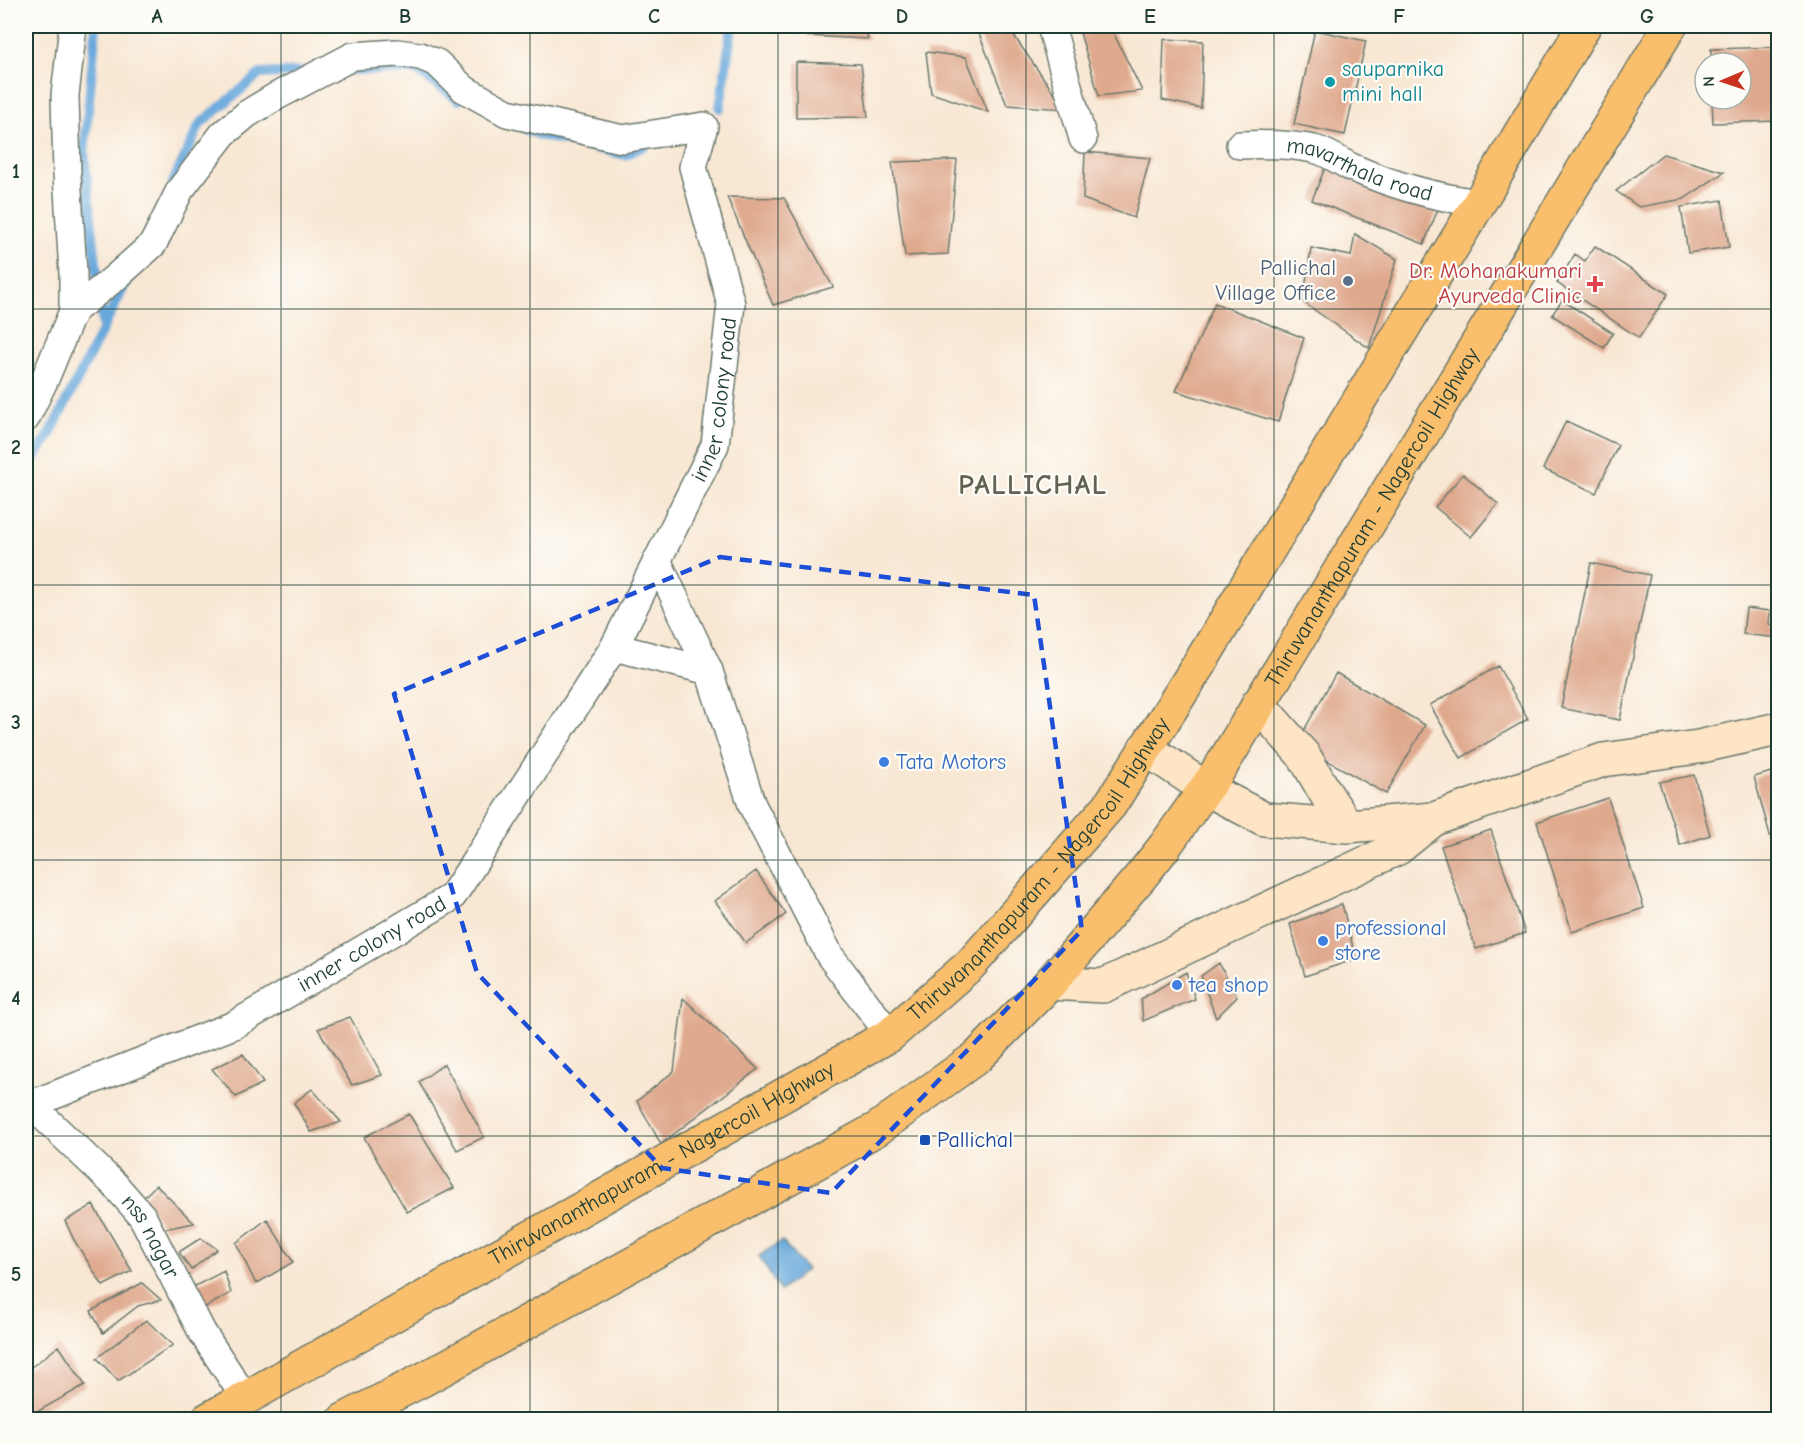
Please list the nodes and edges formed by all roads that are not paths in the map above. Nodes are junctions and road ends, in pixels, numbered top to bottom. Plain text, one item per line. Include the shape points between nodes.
1 (73, 26) edge
2 (1052, 26) edge
3 (1584, 26) edge
4 (1670, 26) edge
5 (1083, 139) dead end
6 (1240, 146) dead end
7 (1479, 203) junction
8 (73, 311) junction
9 (26, 418) edge
10 (657, 560) junction
11 (614, 646) junction
12 (709, 670) junction
13 (1258, 704) junction
14 (1779, 729) edge
15 (1145, 748) junction
16 (1205, 788) junction
17 (1434, 819) junction
18 (1347, 826) junction
19 (1050, 983) junction
20 (890, 1035) junction
21 (27, 1102) edge
22 (245, 1398) junction
23 (207, 1419) edge
24 (344, 1419) edge

1 - 8 street via 65,95
2 - 5 street
3 - 7 main road, Thiruvananthapuram - Nagercoil Highway
4 - 13 main road, Thiruvananthapuram - Nagercoil Highway
6 - 7 street, mavarthala road via 1271,144 1316,150 1411,190
7 - 15 main road, Thiruvananthapuram - Nagercoil Highway
8 - 9 street
8 - 10 street, inner colony road via 153,244 180,190 223,134 275,97 353,56 420,56 437,63 464,89 507,113 622,139 704,126 693,167 731,304 730,316 715,445
10 - 11 street, inner colony road
10 - 12 street
11 - 12 street
11 - 21 street, inner colony road via 452,897 234,1025
12 - 20 street via 752,805 830,956
13 - 16 main road, Thiruvananthapuram - Nagercoil Highway
13 - 18 main road via 1304,756
14 - 17 main road via 1698,747 1603,760
15 - 16 main road
15 - 20 main road, Thiruvananthapuram - Nagercoil Highway via 1110,806 971,964
16 - 18 main road via 1264,819
16 - 19 main road, Thiruvananthapuram - Nagercoil Highway via 1148,868
17 - 18 main road
17 - 19 main road via 1398,848 1103,986
19 - 24 main road, Thiruvananthapuram - Nagercoil Highway via 976,1057 877,1129
20 - 22 main road, Thiruvananthapuram - Nagercoil Highway
21 - 22 street, nss nagar via 114,1184 142,1216 202,1332
22 - 23 main road, Thiruvananthapuram - Nagercoil Highway

